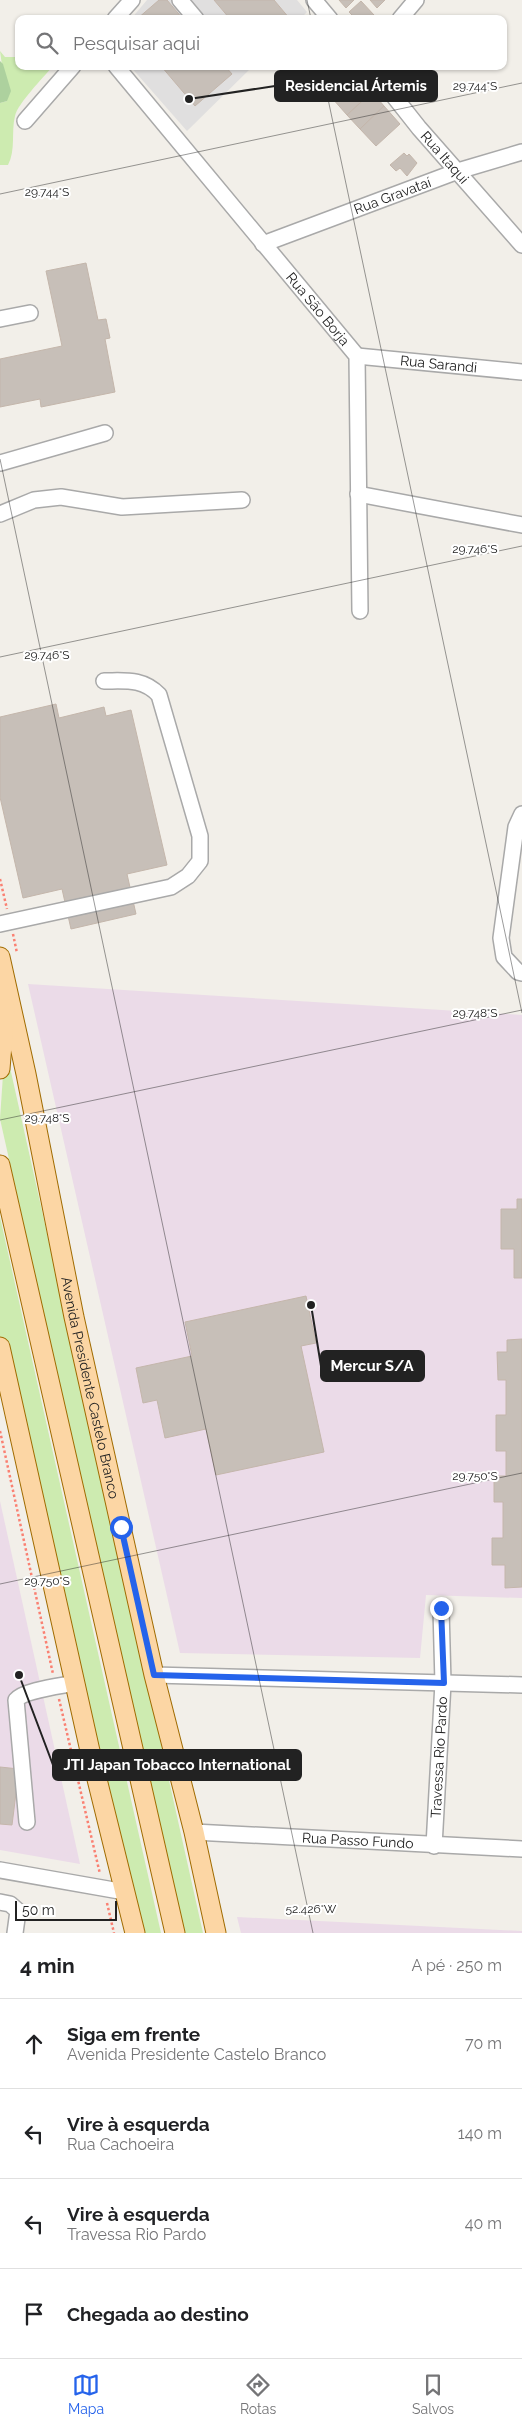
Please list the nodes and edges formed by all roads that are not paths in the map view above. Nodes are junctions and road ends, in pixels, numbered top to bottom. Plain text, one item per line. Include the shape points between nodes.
1 (132, 0) edge
2 (180, 0) edge
3 (314, 0) edge
4 (416, 0) edge
5 (119, 15) edge
6 (193, 15) edge
7 (327, 15) edge
8 (403, 15) edge
9 (70, 70) edge
10 (119, 70) edge
11 (373, 70) edge
12 (25, 121) dead end
13 (522, 152) edge
14 (458, 172) junction
15 (263, 244) junction
16 (522, 246) edge
17 (30, 312) dead end
18 (0, 319) edge
19 (356, 356) junction
20 (522, 372) edge
21 (105, 433) dead end
22 (0, 463) edge
23 (358, 494) junction
24 (242, 500) dead end
25 (0, 514) edge
26 (522, 526) edge
27 (360, 611) dead end
28 (104, 681) dead end
29 (522, 814) edge
30 (5, 923) edge
31 (9, 957) edge
32 (520, 972) edge
33 (7, 987) junction
34 (0, 1069) edge
35 (0, 1165) edge
36 (0, 1347) edge
37 (441, 1608) dead end
38 (154, 1675) junction
39 (75, 1683) junction
40 (444, 1683) junction
41 (522, 1685) edge
42 (27, 1822) dead end
43 (194, 1832) junction
44 (434, 1846) junction
45 (522, 1849) edge
46 (0, 1870) edge
47 (125, 1892) junction
48 (0, 1902) edge
49 (16, 1933) edge
50 (134, 1933) edge
51 (175, 1933) edge
52 (216, 1933) edge

1 - 5 street
2 - 6 street
3 - 7 street
4 - 8 street
9 - 12 street
10 - 15 street, Rua São Borja
11 - 14 street, Rua Itaqui
13 - 14 street, Rua Gravataí
14 - 15 street, Rua Gravataí
14 - 16 street, Rua Itaqui
15 - 19 street, Rua São Borja
17 - 18 street
19 - 20 street, Rua Sarandi
19 - 23 street, Rua São Borja
21 - 22 street
23 - 26 street
23 - 27 street, Rua São Borja
24 - 25 street via 122,506 61,497 34,500
28 - 30 street via 139,681 158,695 200,836 200,861 188,876 170,886
29 - 32 street via 516,827 501,938 504,957
31 - 33 main road, Avenida Presidente Castelo Branco
33 - 34 main road
33 - 38 main road, Avenida Presidente Castelo Branco via 74,1317
35 - 51 main road
36 - 39 main road
37 - 40 street, Travessa Rio Pardo
38 - 40 street
38 - 43 main road, Avenida Presidente Castelo Branco
39 - 42 street via 38,1691 16,1700
39 - 47 main road
40 - 41 street
40 - 44 street, Travessa Rio Pardo
43 - 44 street, Rua Passo Fundo
43 - 52 main road, Avenida Presidente Castelo Branco
44 - 45 street, Rua Passo Fundo
46 - 47 street
47 - 50 main road
48 - 49 street via 10,1904 18,1912

